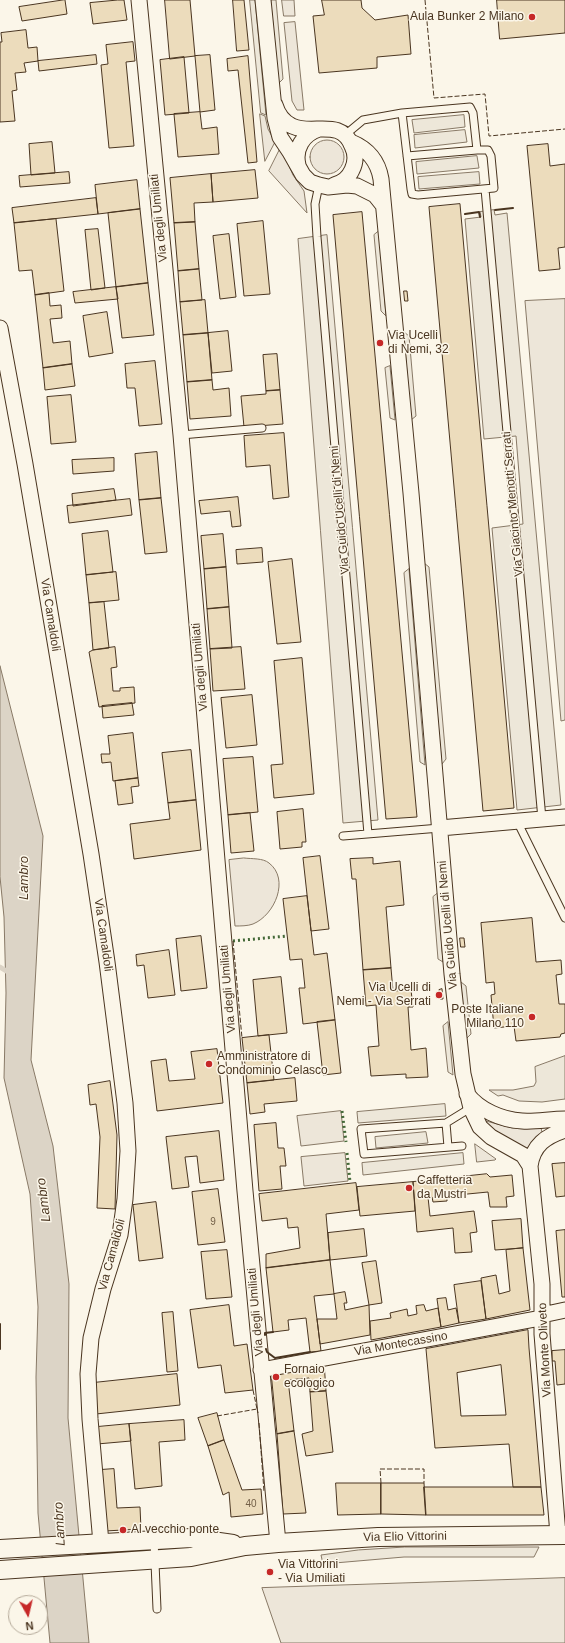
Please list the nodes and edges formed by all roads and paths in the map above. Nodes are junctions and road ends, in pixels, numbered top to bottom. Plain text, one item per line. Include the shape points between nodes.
1 (139, 0) edge
2 (263, 0) edge
3 (273, 99) junction
4 (402, 113) junction
5 (322, 128) junction
6 (348, 139) junction
7 (477, 150) junction
8 (407, 156) junction
9 (298, 165) junction
10 (324, 186) junction
11 (485, 189) junction
12 (383, 205) junction
13 (0, 328) edge
14 (262, 428) dead end
15 (181, 435) junction
16 (565, 817) edge
17 (542, 819) junction
18 (517, 821) junction
19 (440, 828) junction
20 (368, 834) junction
21 (343, 836) dead end
22 (565, 918) edge
23 (471, 1102) junction
24 (565, 1119) edge
25 (446, 1123) junction
26 (565, 1130) edge
27 (462, 1146) dead end
28 (448, 1147) junction
29 (530, 1166) junction
30 (565, 1310) edge
31 (542, 1316) junction
32 (261, 1370) junction
33 (562, 1535) edge
34 (154, 1540) junction
35 (97, 1543) junction
36 (278, 1543) junction
37 (245, 1546) junction
38 (0, 1550) edge
39 (155, 1559) junction
40 (0, 1570) edge
41 (157, 1609) dead end

1 - 15 street, Via degli Umiliati
2 - 3 street, Via Guido Ucelli di Nemi
3 - 5 street, Via Guido Ucelli di Nemi via 279,115 290,125 301,129
3 - 9 street, Via Guido Ucelli di Nemi via 278,133
4 - 6 lane via 363,120
4 - 7 lane via 470,107
4 - 8 lane
5 - 6 street, Via Guido Ucelli di Nemi via 338,131
5 - 9 street via 313,131 300,143 297,152
6 - 10 street via 355,157 352,170 343,181
6 - 12 street, Via Guido Ucelli di Nemi via 363,147 377,166
7 - 8 lane
7 - 11 lane via 488,150 491,156 494,188
8 - 11 lane via 412,194
9 - 10 street, Via Guido Ucelli di Nemi via 310,182
10 - 12 street via 357,186 375,195
10 - 20 lane, Via Guido Ucelli di Nemi via 316,204 317,237
11 - 17 lane, Via Giacinto Menotti Serrati
12 - 19 street, Via Guido Ucelli di Nemi
13 - 35 street, Via Camaldoli via 91,854 107,962 128,1151 126,1199 120,1234 91,1338 88,1374
14 - 15 lane
15 - 32 street, Via degli Umiliati
16 - 17 street
17 - 18 street
18 - 19 street
18 - 22 lane
19 - 20 lane
19 - 23 street, Via Guido Ucelli di Nemi via 461,1061
20 - 21 lane
23 - 24 street via 490,1112 516,1120
23 - 25 lane
23 - 29 street, Via Guido Ucelli di Nemi via 477,1122 484,1131 523,1155
25 - 28 lane
25 - 28 lane via 361,1129 364,1154
26 - 29 street via 541,1142 534,1152
27 - 28 lane
29 - 31 street, Via Monte Oliveto via 542,1284
30 - 31 street, Via Montecassino
31 - 32 street, Via Montecassino
31 - 33 street, Via Monte Oliveto via 542,1342
32 - 36 street, Via degli Umiliati
33 - 36 street, Via Elio Vittorini via 378,1537
34 - 35 street, Via Elio Vittorini
34 - 37 street, Via Elio Vittorini via 191,1538
34 - 39 lane
35 - 38 street, Via Elio Vittorini
36 - 37 street, Via Elio Vittorini
37 - 39 street, Via Elio Vittorini via 191,1557
39 - 40 street, Via Elio Vittorini
39 - 41 lane

